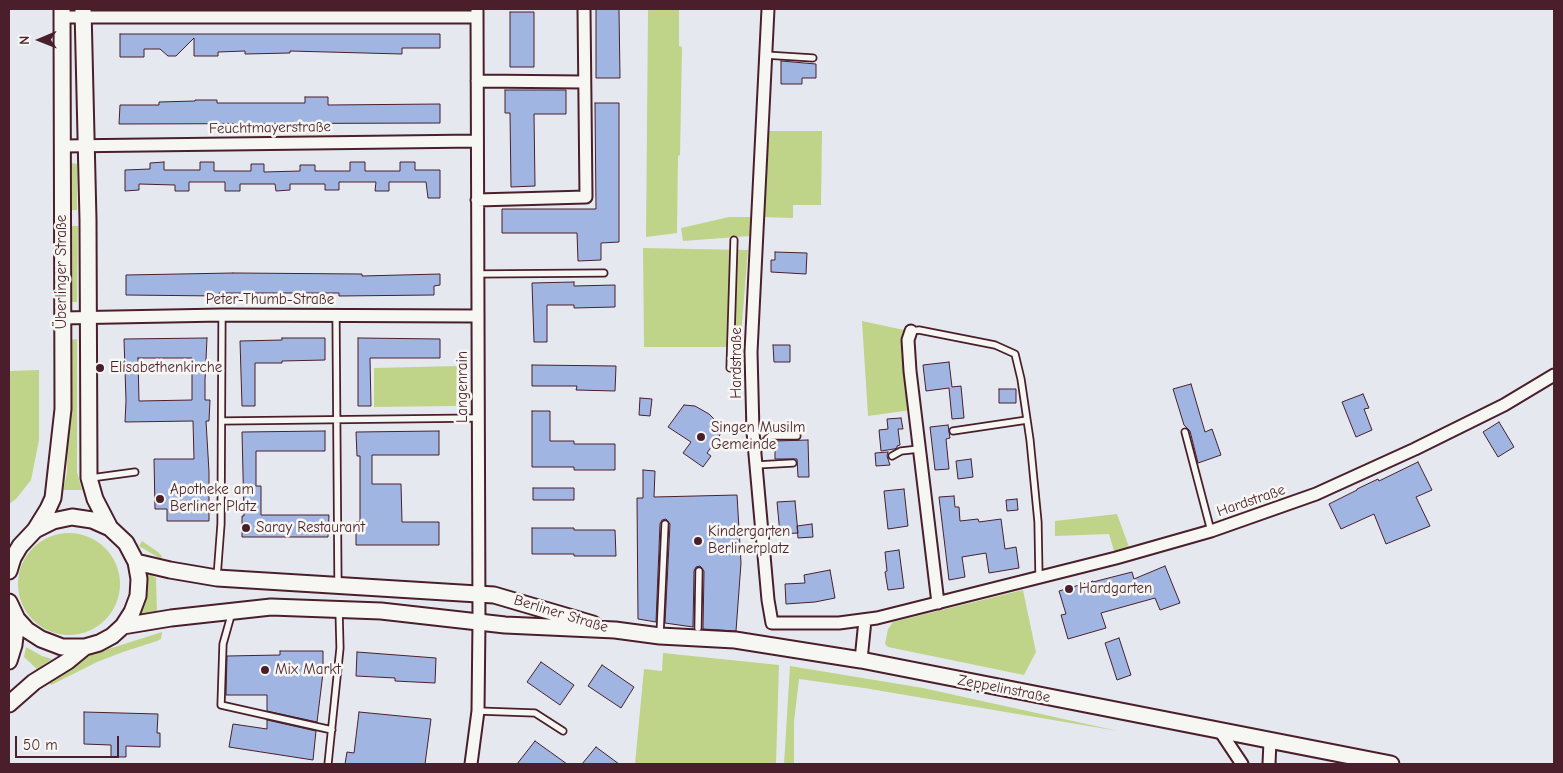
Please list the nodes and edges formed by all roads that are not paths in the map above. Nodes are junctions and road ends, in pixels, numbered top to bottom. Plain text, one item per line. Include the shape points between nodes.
1 (584, 9) edge
2 (768, 9) edge
3 (62, 13) edge
4 (84, 13) edge
5 (476, 13) edge
6 (765, 55) junction
7 (813, 58) dead end
8 (477, 81) junction
9 (584, 82) junction
10 (477, 141) junction
11 (63, 146) junction
12 (86, 146) junction
13 (477, 200) junction
14 (734, 240) dead end
15 (604, 273) dead end
16 (478, 274) junction
17 (222, 315) junction
18 (336, 315) junction
19 (478, 316) junction
20 (88, 317) junction
21 (62, 318) junction
22 (912, 331) joint
23 (730, 368) dead end
24 (1554, 375) edge
25 (478, 418) junction
26 (1027, 420) junction
27 (222, 421) junction
28 (338, 421) junction
29 (953, 431) dead end
30 (1185, 432) dead end
31 (797, 436) dead end
32 (919, 449) junction
33 (892, 456) dead end
34 (755, 459) junction
35 (793, 464) dead end
36 (135, 472) dead end
37 (89, 478) junction
38 (665, 524) dead end
39 (110, 528) junction
40 (35, 530) junction
41 (1212, 531) junction
42 (14, 548) edge
43 (136, 562) junction
44 (699, 571) dead end
45 (9, 572) edge
46 (1039, 577) junction
47 (217, 578) junction
48 (338, 586) junction
49 (479, 594) junction
50 (9, 603) edge
51 (938, 603) junction
52 (339, 609) junction
53 (232, 610) junction
54 (17, 619) junction
55 (866, 620) junction
56 (479, 621) junction
57 (123, 626) junction
58 (698, 628) dead end
59 (615, 630) junction
60 (660, 636) junction
61 (85, 647) junction
62 (861, 660) junction
63 (9, 661) edge
64 (9, 704) edge
65 (478, 711) junction
66 (332, 730) junction
67 (563, 731) dead end
68 (1220, 731) junction
69 (1270, 741) junction
70 (328, 764) edge
71 (471, 764) edge
72 (1242, 764) edge
73 (1269, 764) edge
74 (1387, 764) edge

1 - 9 street
2 - 6 street, Hardstraße
3 - 4 street
3 - 11 street, Überlinger Straße
4 - 5 street
4 - 12 street, Überlinger Straße
5 - 8 street, Langenrain
6 - 7 lane
6 - 34 street, Hardstraße via 751,352
8 - 9 street
8 - 10 street, Langenrain
9 - 13 street via 586,197
10 - 12 street, Feuchtmayerstraße
10 - 13 street, Langenrain
11 - 12 street, Feuchtmayerstraße
11 - 21 street, Überlinger Straße
12 - 20 street, Überlinger Straße
13 - 16 street, Langenrain
14 - 23 lane
15 - 16 lane
16 - 19 street, Langenrain
17 - 18 street, Peter-Thumb-Straße
17 - 20 street, Peter-Thumb-Straße
17 - 27 lane
18 - 19 street, Peter-Thumb-Straße
18 - 28 lane
19 - 25 street, Langenrain
20 - 21 street, Peter-Thumb-Straße
20 - 37 street, Überlinger Straße
21 - 40 street, Überlinger Straße via 63,409 53,498
22 - 26 lane via 995,345 1015,354
22 - 32 street via 908,340
24 - 41 street, Hardstraße via 1504,405 1415,449 1316,494
25 - 28 lane
25 - 49 street, Langenrain
26 - 29 lane
26 - 46 lane via 1038,522
27 - 28 lane
27 - 47 lane
28 - 48 lane
30 - 41 lane
31 - 34 lane via 770,436
32 - 33 lane via 901,451
32 - 51 street
34 - 35 lane
34 - 55 street, Hardstraße via 772,623
36 - 37 lane
37 - 39 street, Überlinger Straße
38 - 60 lane
39 - 40 street via 92,520 72,517 53,521
39 - 43 street via 126,543
40 - 42 street
41 - 46 street, Hardstraße
42 - 45 street
43 - 47 street, Berliner Straße
43 - 57 street via 138,596
44 - 58 lane
46 - 51 street, Hardstraße
47 - 48 street, Berliner Straße
48 - 49 street, Berliner Straße
49 - 56 street, Langenrain
49 - 59 street, Berliner Straße via 506,598
50 - 54 street
51 - 55 street, Hardstraße
52 - 53 street, Berliner Straße via 271,607
52 - 56 street, Berliner Straße
52 - 66 lane via 340,648
53 - 57 street, Berliner Straße
53 - 66 lane via 224,644 221,705
54 - 61 street via 41,639 62,647
54 - 63 street
55 - 62 street
56 - 59 street, Berliner Straße
56 - 65 street, Langenrain
57 - 61 street via 112,636
59 - 60 street, Zeppelinstraße
60 - 62 street, Zeppelinstraße via 736,640
61 - 64 street via 34,682
62 - 68 street, Zeppelinstraße
65 - 67 lane via 535,713
65 - 71 street, Langenrain
66 - 70 lane
68 - 69 street, Zeppelinstraße
68 - 72 street
69 - 73 street
69 - 74 street, Zeppelinstraße

